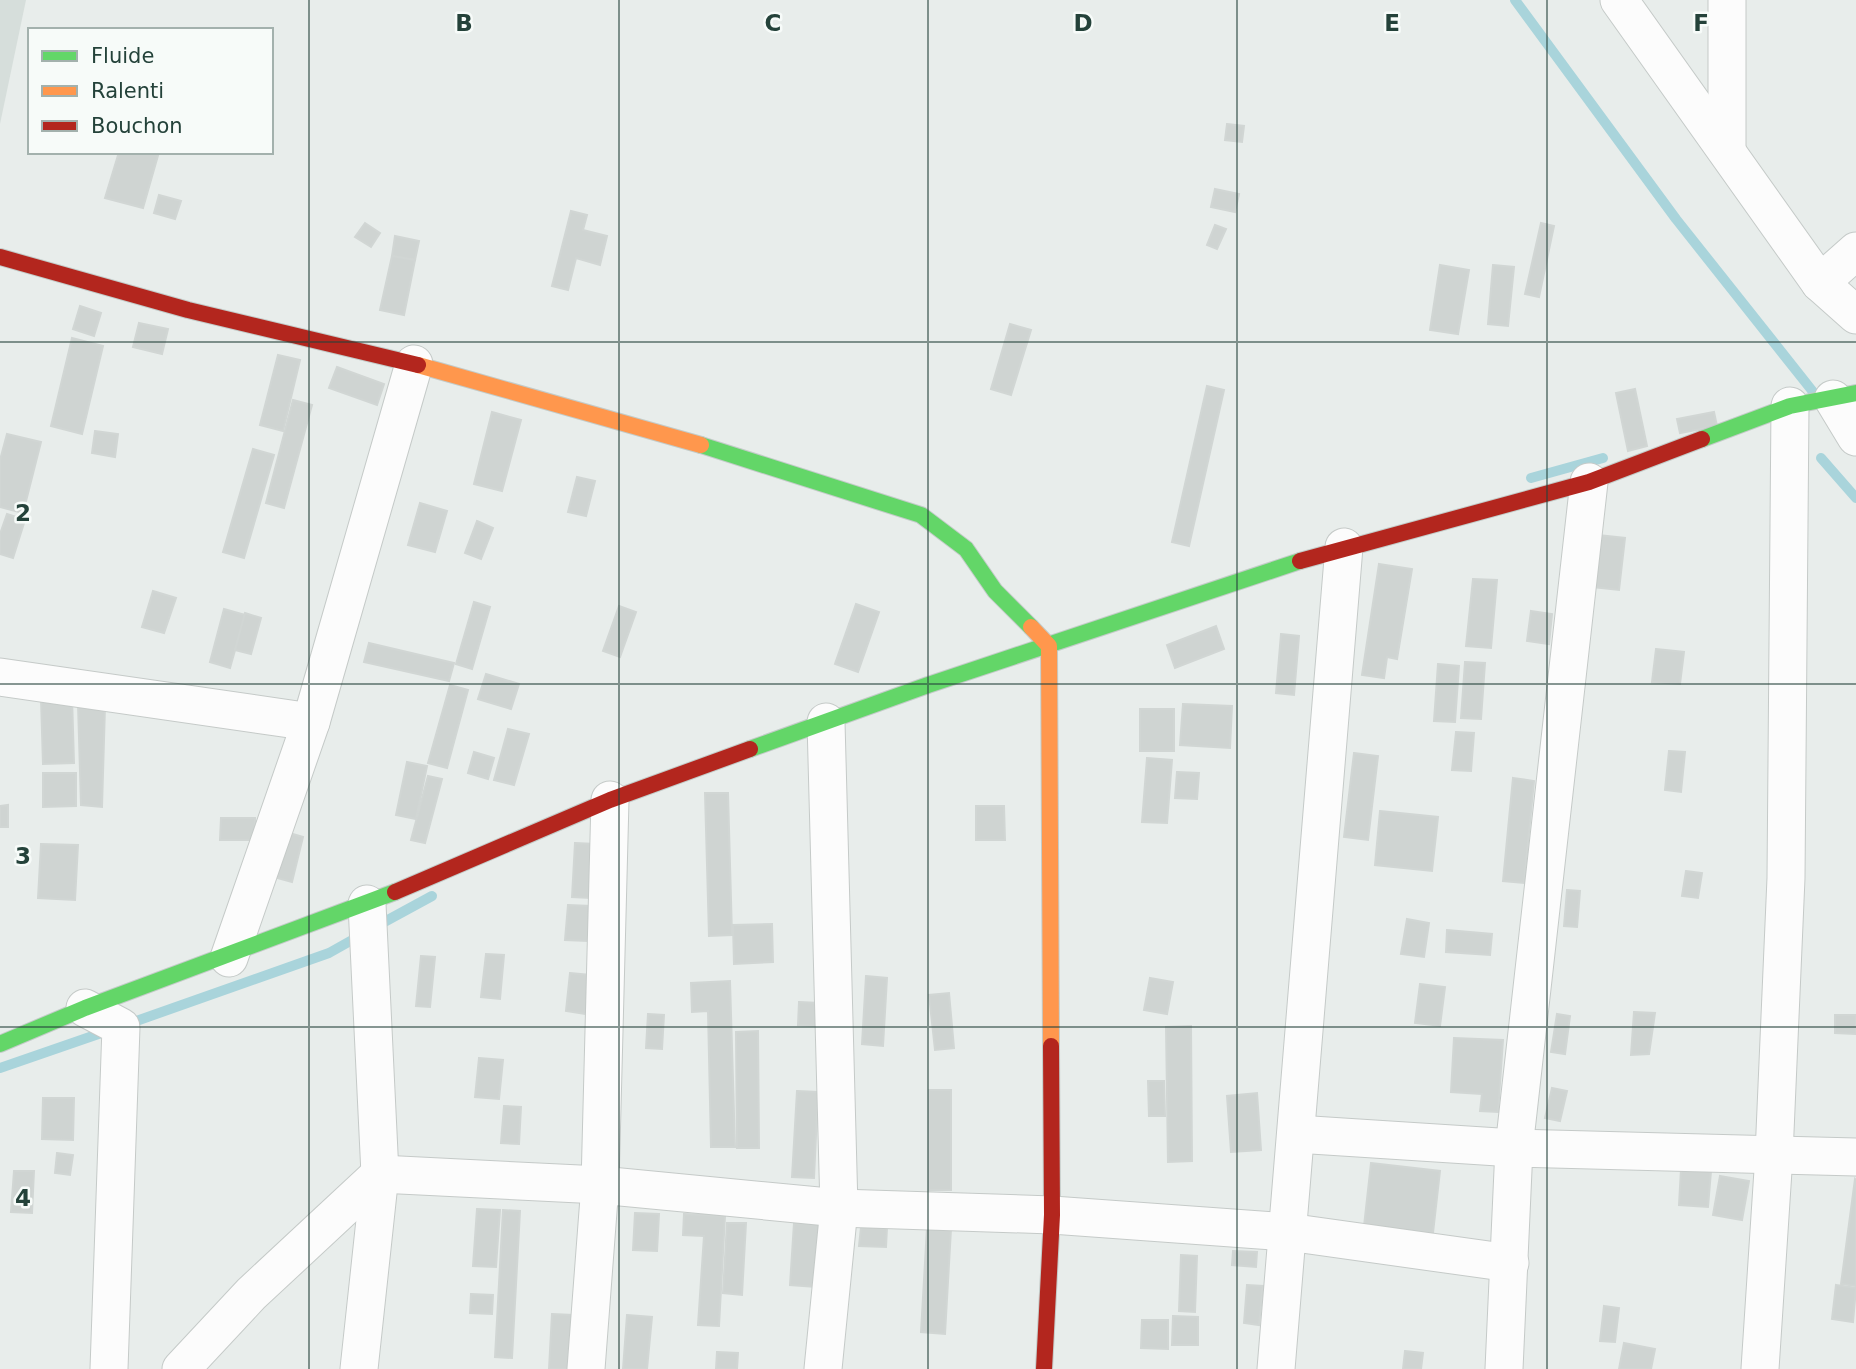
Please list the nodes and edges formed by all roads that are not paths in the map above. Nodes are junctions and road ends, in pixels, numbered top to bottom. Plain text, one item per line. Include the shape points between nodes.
1 (1619, 0) edge
2 (1727, 0) edge
3 (1727, 151) junction
4 (1856, 251) edge
5 (0, 257) edge
6 (1820, 284) junction
7 (1856, 315) edge
8 (414, 364) junction
9 (1844, 396) edge
10 (1790, 406) junction
11 (1856, 436) edge
12 (1589, 482) junction
13 (1344, 547) junction
14 (1049, 646) junction
15 (0, 677) edge
16 (311, 722) junction
17 (826, 722) junction
18 (610, 800) junction
19 (367, 904) junction
20 (229, 958) junction
21 (85, 1008) junction
22 (0, 1044) edge
23 (1296, 1134) junction
24 (1514, 1148) junction
25 (1774, 1154) junction
26 (1856, 1157) edge
27 (380, 1174) junction
28 (600, 1185) junction
29 (839, 1208) junction
30 (1052, 1215) junction
31 (1288, 1231) junction
32 (1510, 1263) junction
33 (109, 1369) edge
34 (181, 1369) edge
35 (359, 1369) edge
36 (586, 1369) edge
37 (823, 1369) edge
38 (1044, 1369) edge
39 (1276, 1369) edge
40 (1504, 1369) edge
41 (1760, 1369) edge

1 - 3 street
2 - 3 street
3 - 6 street
4 - 6 street
5 - 8 street via 188,310
6 - 7 street
8 - 14 street via 664,433 921,515 966,549 995,591
8 - 16 street
9 - 10 street
9 - 11 street
10 - 12 street
10 - 25 street via 1786,878
12 - 13 street
12 - 24 street
13 - 14 street
13 - 23 street
14 - 17 street
14 - 30 street
15 - 16 street
16 - 20 street
17 - 18 street
17 - 29 street
18 - 19 street
18 - 28 street
19 - 20 street
19 - 27 street
20 - 21 street
21 - 22 street
21 - 33 street via 121,1027
23 - 24 street
23 - 31 street
24 - 25 street
24 - 32 street
25 - 26 street
25 - 41 street
27 - 28 street
27 - 34 street via 251,1294
27 - 35 street
28 - 29 street
28 - 36 street
29 - 30 street
29 - 37 street
30 - 31 street
30 - 38 street
31 - 32 street
31 - 39 street
32 - 40 street

